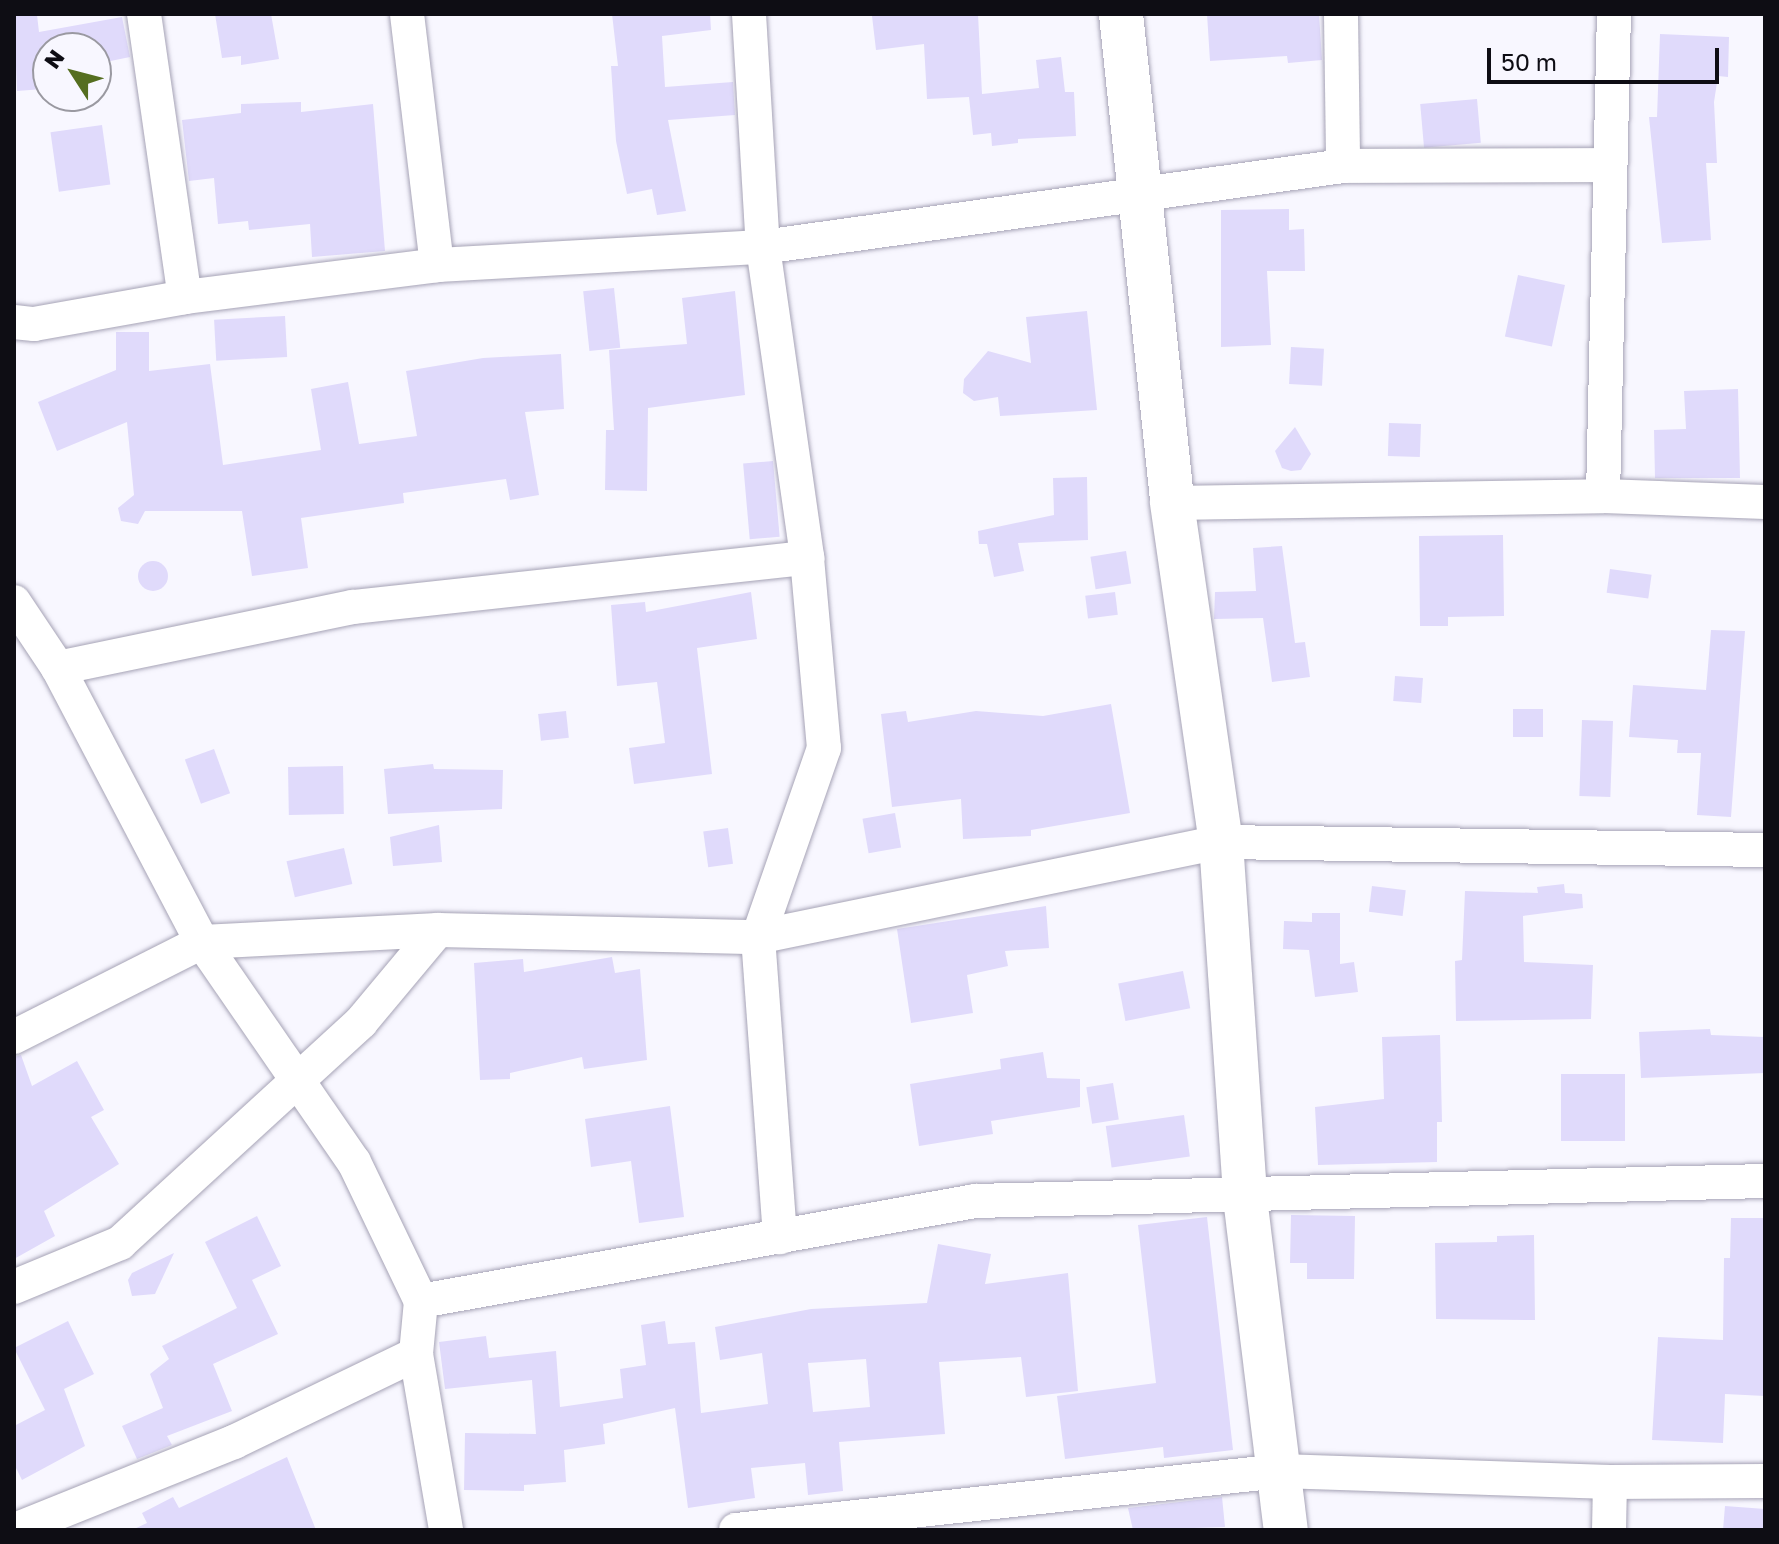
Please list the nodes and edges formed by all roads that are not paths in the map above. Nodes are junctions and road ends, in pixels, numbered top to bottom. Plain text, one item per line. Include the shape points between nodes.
1 (144, 14) edge
2 (407, 14) edge
3 (749, 14) edge
4 (1121, 14) edge
5 (1341, 14) edge
6 (1614, 14) edge
7 (1610, 165) junction
8 (1343, 166) junction
9 (1140, 198) junction
10 (763, 247) junction
11 (437, 265) junction
12 (185, 297) junction
13 (14, 322) edge
14 (1603, 496) junction
15 (1765, 502) edge
16 (1172, 503) junction
17 (807, 558) junction
18 (14, 602) edge
19 (37, 660) edge
20 (1221, 842) junction
21 (1765, 850) edge
22 (438, 930) junction
23 (758, 937) junction
24 (202, 942) junction
25 (14, 1037) edge
26 (300, 1078) junction
27 (1765, 1181) edge
28 (1245, 1198) junction
29 (780, 1237) junction
30 (14, 1287) edge
31 (421, 1301) junction
32 (416, 1354) junction
33 (1280, 1471) junction
34 (1765, 1481) edge
35 (1610, 1482) junction
36 (962, 1517) edge
37 (15, 1530) edge
38 (446, 1530) edge
39 (736, 1530) edge
40 (1286, 1530) edge
41 (1609, 1530) edge

1 - 12 street
2 - 11 street
3 - 10 street
4 - 9 main road
5 - 8 street
6 - 7 street
7 - 8 street
7 - 14 street
8 - 9 street
9 - 10 street
9 - 16 main road
10 - 11 street
10 - 17 street
11 - 12 street
12 - 13 street via 34,324
14 - 15 street
14 - 16 street
16 - 20 main road
17 - 19 street via 353,607
17 - 23 street via 824,748
18 - 19 street
19 - 24 street
20 - 21 street
20 - 23 street
20 - 28 main road
22 - 23 street
22 - 24 street
22 - 26 street via 361,1022
23 - 29 street
24 - 25 street
24 - 26 street
26 - 30 street via 120,1243
26 - 31 street via 354,1162
27 - 28 street
28 - 29 street via 975,1201
28 - 33 main road
29 - 31 street
31 - 32 street
32 - 37 street via 234,1442
32 - 38 street
33 - 35 street
33 - 36 street
33 - 40 main road
34 - 35 street
35 - 41 street
36 - 39 street

